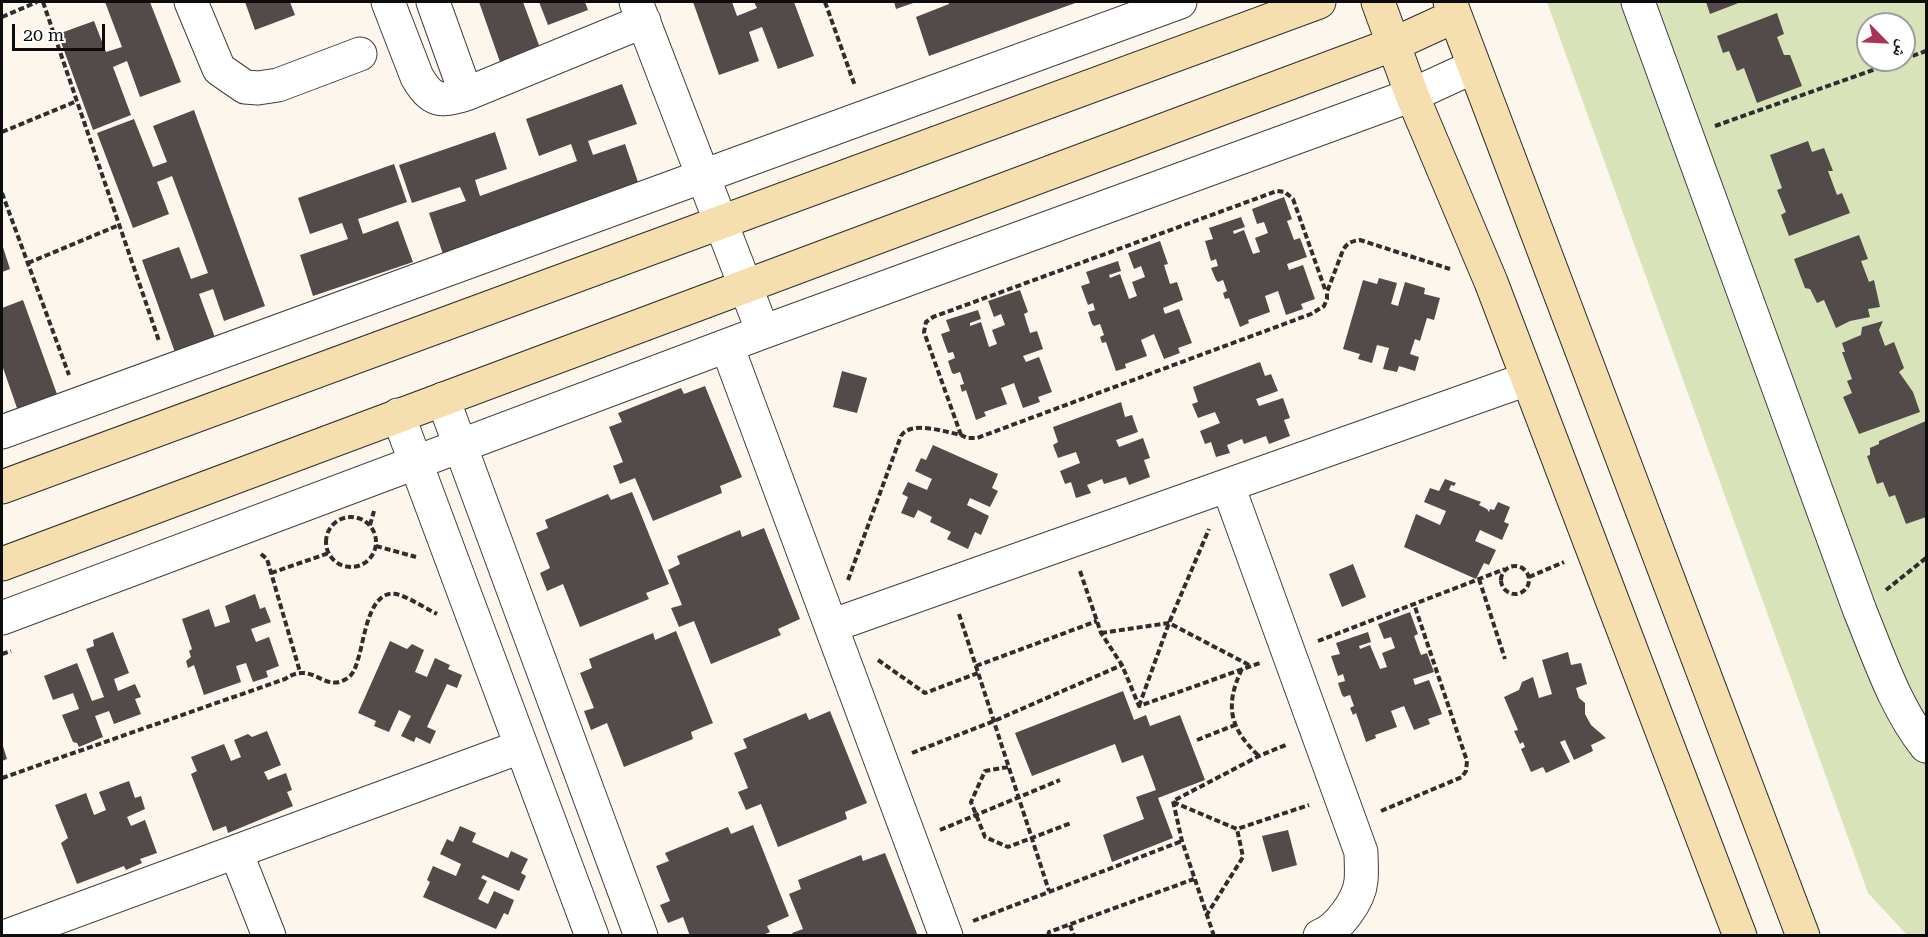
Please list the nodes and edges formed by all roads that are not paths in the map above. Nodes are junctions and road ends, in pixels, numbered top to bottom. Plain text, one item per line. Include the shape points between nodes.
1 (191, 2) edge
2 (388, 2) edge
3 (433, 2) edge
4 (1180, 2) edge
5 (1319, 2) edge
6 (1378, 2) edge
7 (1638, 2) edge
8 (1453, 9) edge
9 (640, 11) edge
10 (1394, 44) junction
11 (360, 54) dead end
12 (1473, 67) junction
13 (466, 94) junction
14 (1412, 95) junction
15 (703, 177) junction
16 (720, 222) junction
17 (745, 286) junction
18 (763, 332) junction
19 (727, 346) junction
20 (1527, 379) junction
21 (442, 399) junction
22 (398, 416) junction
23 (2, 432) edge
24 (460, 446) junction
25 (415, 463) junction
26 (1228, 486) junction
27 (2, 487) edge
28 (2, 564) edge
29 (2, 618) edge
30 (831, 626) junction
31 (1926, 746) edge
32 (520, 747) junction
33 (236, 852) junction
34 (945, 934) edge
35 (7, 936) edge
36 (269, 936) edge
37 (592, 936) edge
38 (641, 936) edge
39 (1320, 936) edge
40 (1740, 936) edge
41 (1803, 936) edge

1 - 11 street via 219,69 245,87 278,85
2 - 13 street via 424,89 445,101
3 - 13 street
4 - 15 street
5 - 16 street
6 - 10 street
7 - 31 street via 1860,611 1897,700
8 - 10 street
8 - 12 street
9 - 13 street
9 - 15 street
10 - 14 street
10 - 17 street
12 - 14 street
12 - 41 street
14 - 18 street
14 - 20 street via 1491,282
15 - 16 street
15 - 23 street
16 - 17 street
16 - 27 street
17 - 18 street
17 - 21 street
18 - 19 street
19 - 24 street
19 - 30 street
20 - 26 street
20 - 40 street
21 - 22 street
21 - 24 street
22 - 25 street
22 - 28 street
24 - 25 street
24 - 38 street
25 - 29 street
25 - 32 street
26 - 30 street
26 - 39 street via 1361,852 1361,883 1349,912
30 - 34 street
32 - 33 street
32 - 37 street
33 - 35 street
33 - 36 street

